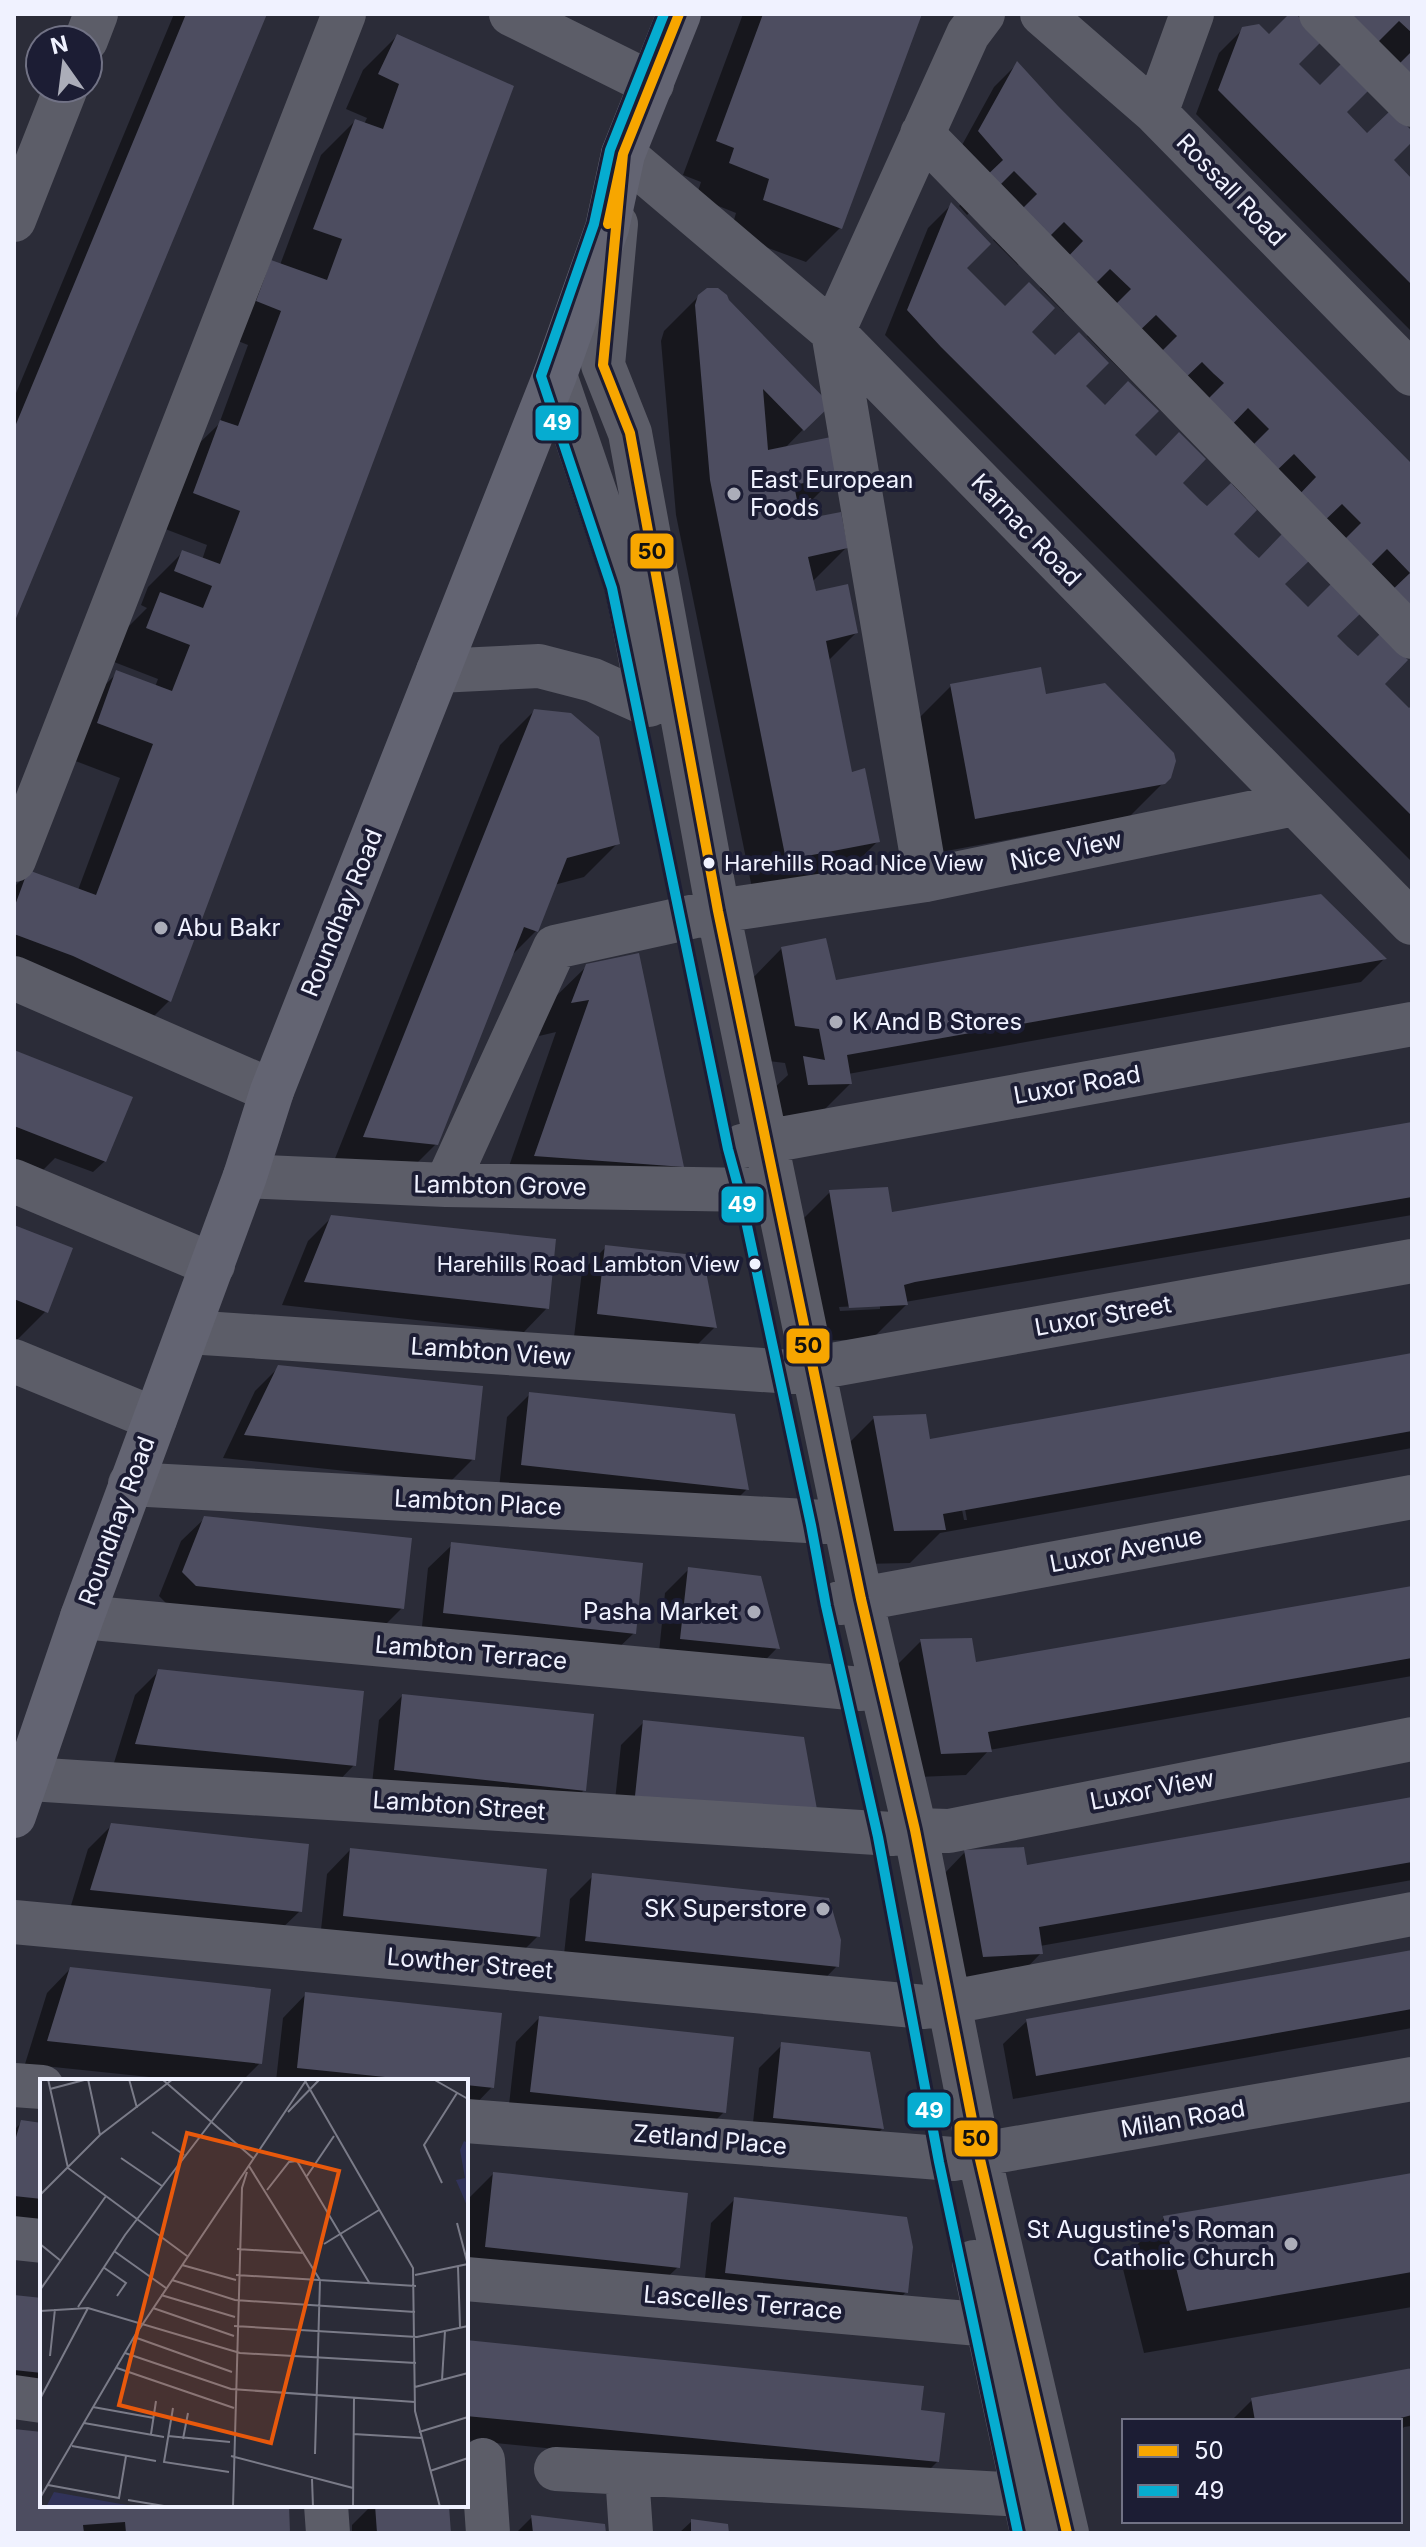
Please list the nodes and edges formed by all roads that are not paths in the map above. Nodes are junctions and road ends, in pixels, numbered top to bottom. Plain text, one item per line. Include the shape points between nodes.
1 (344, 14) edge
2 (511, 14) edge
3 (679, 14) edge
4 (983, 14) edge
5 (1042, 14) edge
6 (1192, 14) edge
7 (1321, 14) edge
8 (652, 84) junction
9 (59, 104) edge
10 (1412, 105) edge
11 (1156, 113) junction
12 (922, 134) junction
13 (623, 154) junction
14 (17, 203) edge
15 (833, 332) junction
16 (1412, 374) edge
17 (555, 375) junction
18 (1412, 637) edge
19 (438, 671) junction
20 (649, 705) junction
21 (1294, 804) junction
22 (14, 860) edge
23 (926, 880) junction
24 (706, 913) junction
25 (1412, 923) edge
26 (14, 978) edge
27 (1412, 1024) edge
28 (272, 1091) junction
29 (754, 1144) junction
30 (245, 1176) junction
31 (14, 1181) edge
32 (446, 1185) junction
33 (754, 1190) junction
34 (1412, 1261) edge
35 (213, 1265) junction
36 (188, 1332) junction
37 (14, 1361) edge
38 (804, 1370) junction
39 (155, 1419) junction
40 (130, 1484) junction
41 (1412, 1497) edge
42 (825, 1522) junction
43 (850, 1601) junction
44 (82, 1617) junction
45 (861, 1689) junction
46 (1412, 1739) edge
47 (18, 1791) edge
48 (903, 1832) junction
49 (1412, 1914) edge
50 (14, 1922) edge
51 (937, 2004) junction
52 (1412, 2079) edge
53 (14, 2085) edge
54 (40, 2087) edge
55 (468, 2121) edge
56 (966, 2157) junction
57 (14, 2238) edge
58 (40, 2241) edge
59 (468, 2279) edge
60 (1003, 2326) junction
61 (14, 2397) edge
62 (40, 2401) edge
63 (483, 2460) dead end
64 (556, 2469) dead end
65 (627, 2474) junction
66 (326, 2507) edge
67 (1028, 2514) edge
68 (328, 2533) edge
69 (488, 2533) edge
70 (631, 2533) edge
71 (1067, 2533) edge

1 - 22 street
2 - 8 street
3 - 8 main road, Roundhay Road
4 - 12 street via 968,34
5 - 11 street, Rossall Road
6 - 11 street
7 - 10 street
8 - 13 main road, Roundhay Road
9 - 14 street
11 - 16 street, Rossall Road
12 - 15 street
12 - 18 street
13 - 15 street, Karnac Road
13 - 17 main road, Roundhay Road via 607,228
13 - 24 street via 603,365 630,433
15 - 21 street, Karnac Road
15 - 23 street
17 - 19 main road, Roundhay Road
17 - 20 street via 626,584
19 - 20 street via 539,666 593,680
19 - 28 main road, Roundhay Road
20 - 24 street
21 - 23 street, Nice View
21 - 25 street, Karnac Road
23 - 24 street, Nice View
24 - 29 street
24 - 32 street, Nice View via 555,947
26 - 28 street
27 - 29 street, Luxor Road
28 - 30 main road, Roundhay Road
29 - 33 street
29 - 38 street
30 - 32 street, Lambton Grove
30 - 35 main road, Roundhay Road
31 - 35 street
32 - 33 street, Lambton Grove
33 - 38 street
34 - 38 street, Luxor Street
35 - 36 main road, Roundhay Road
36 - 38 street, Lambton View
36 - 39 main road, Roundhay Road
37 - 39 street
38 - 42 street
38 - 43 street
39 - 40 main road, Roundhay Road
40 - 42 street, Lambton Place
40 - 44 main road, Roundhay Road
41 - 43 street, Luxor Avenue
42 - 43 street
43 - 45 street
43 - 48 street
44 - 45 street, Lambton Terrace
44 - 47 main road, Roundhay Road
45 - 48 street
46 - 48 street, Luxor View via 949,1831
47 - 48 street, Lambton Street
48 - 51 street
49 - 51 street, Lowther Street
50 - 51 street, Lowther Street
51 - 56 street
52 - 56 street, Milan Road
53 - 54 street
55 - 56 street, Zetland Place
56 - 60 street
57 - 58 street
59 - 60 street, Lascelles Terrace
60 - 67 street
60 - 71 street
61 - 62 street
63 - 69 street
64 - 65 street
65 - 67 street
65 - 70 street
66 - 68 street

